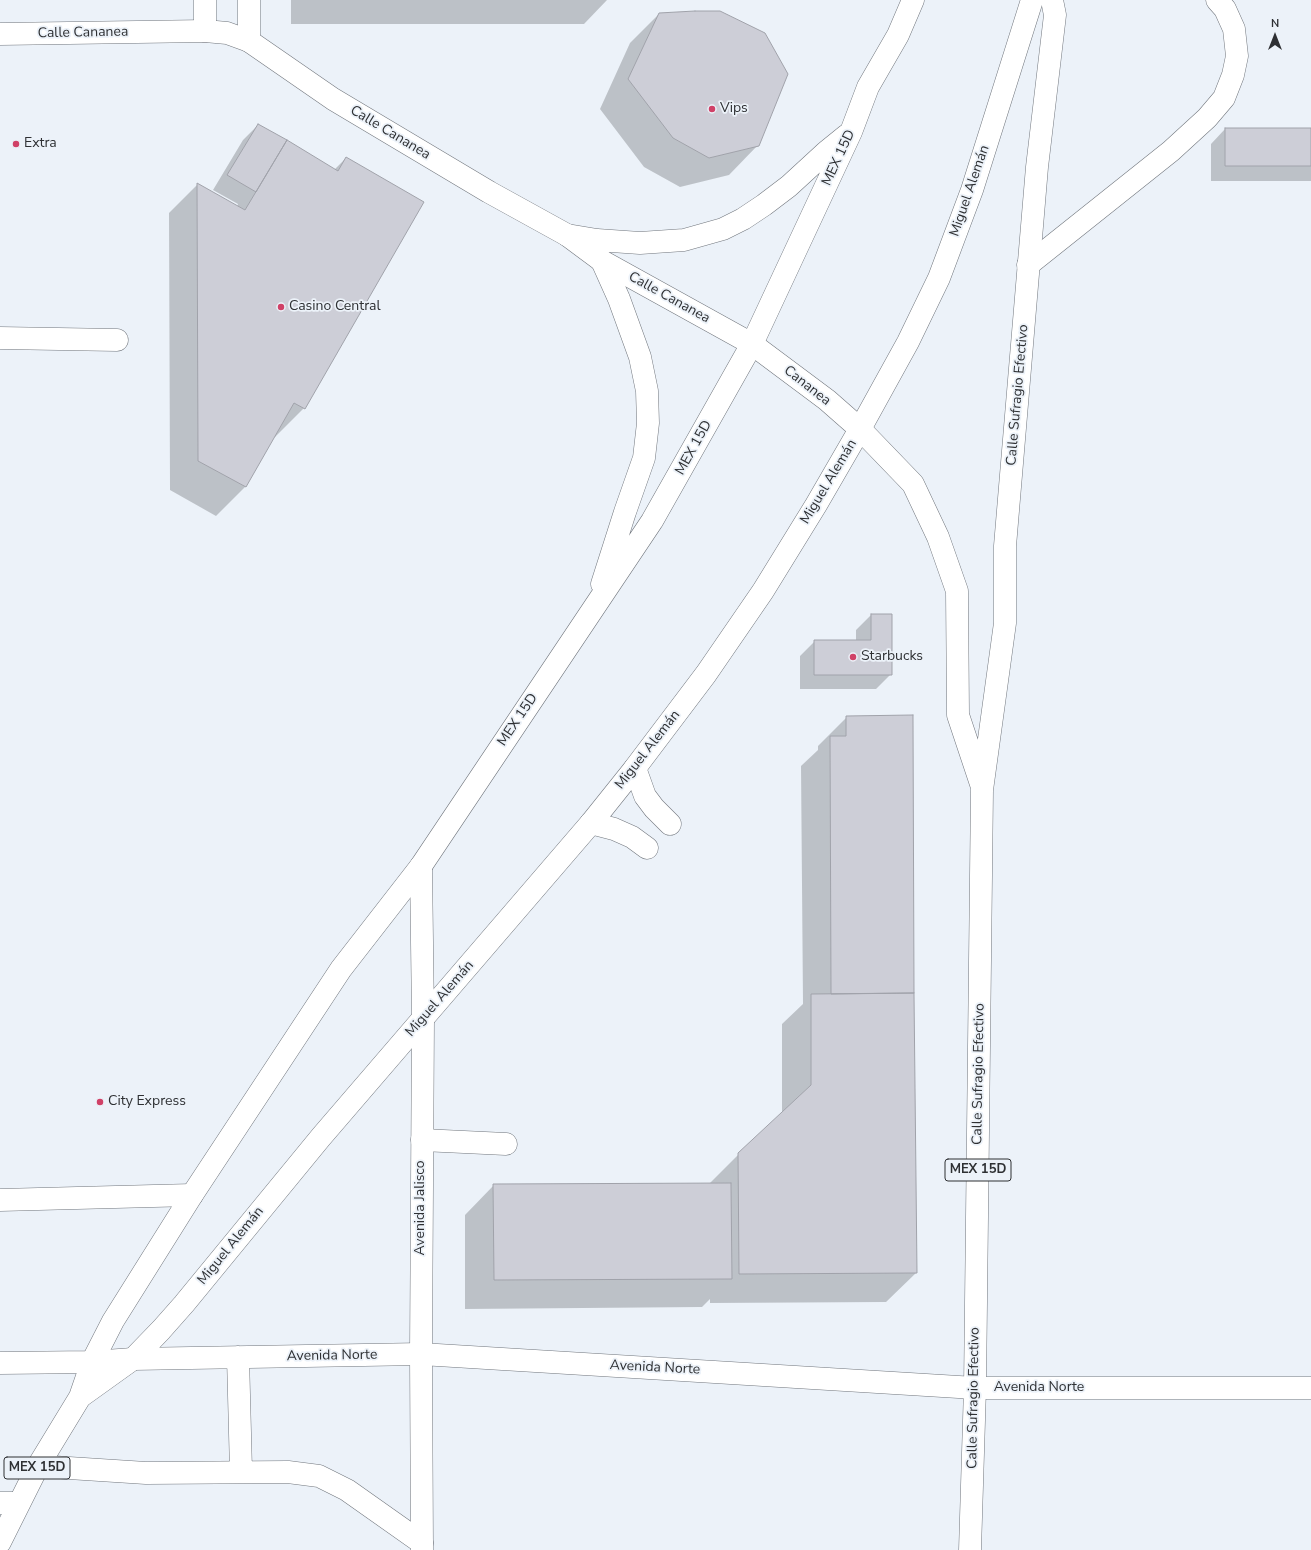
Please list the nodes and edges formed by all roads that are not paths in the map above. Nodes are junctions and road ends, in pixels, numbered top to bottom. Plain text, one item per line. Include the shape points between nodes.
1 (204, 0) edge
2 (250, 0) edge
3 (913, 0) edge
4 (1032, 0) edge
5 (1052, 0) edge
6 (1217, 0) edge
7 (204, 32) junction
8 (0, 34) edge
9 (249, 41) junction
10 (852, 132) junction
11 (567, 235) junction
12 (602, 261) junction
13 (1028, 265) junction
14 (0, 338) edge
15 (117, 340) dead end
16 (752, 344) junction
17 (860, 429) junction
18 (596, 605) junction
19 (635, 768) junction
20 (982, 790) junction
21 (591, 823) junction
22 (670, 824) dead end
23 (647, 848) dead end
24 (421, 866) junction
25 (423, 1018) junction
26 (422, 1140) junction
27 (506, 1144) dead end
28 (192, 1195) junction
29 (0, 1200) edge
30 (421, 1354) junction
31 (238, 1358) junction
32 (133, 1359) junction
33 (92, 1362) junction
34 (0, 1363) edge
35 (975, 1388) junction
36 (1311, 1388) edge
37 (80, 1397) junction
38 (38, 1466) junction
39 (241, 1471) junction
40 (9, 1503) edge
41 (0, 1542) edge
42 (422, 1546) edge
43 (970, 1550) edge

1 - 7 main road
2 - 9 main road
3 - 10 main road, MEX 15D via 898,35 868,87
4 - 17 main road, Miguel Alemán via 972,190 939,278 908,342
5 - 13 main road, Calle Sufragio Efectivo via 1054,15 1036,167
6 - 13 main road via 1225,9 1234,29 1237,56 1224,98 1172,151
7 - 8 main road, Calle Cananea
7 - 9 main road, Calle Cananea via 227,34
9 - 11 main road, Calle Cananea via 333,99 489,192
10 - 11 main road via 789,186 743,219 723,229 684,240 652,243 597,240
10 - 16 main road, MEX 15D
11 - 12 main road, Calle Cananea
12 - 16 main road, Calle Cananea
12 - 18 main road via 640,357 647,391 648,423 644,458
13 - 20 main road, Calle Sufragio Efectivo via 1005,546 1005,624
14 - 15 main road
16 - 17 main road, Cananea via 827,400
16 - 18 main road, MEX 15D via 652,521
17 - 19 main road, Miguel Alemán via 763,591 706,674
17 - 20 main road, Calle Sufragio Efectivo via 913,484 938,537 957,591 958,715
18 - 24 main road, MEX 15D
19 - 21 main road, Miguel Alemán
19 - 22 main road via 645,796
20 - 35 main road, Calle Sufragio Efectivo / MEX 15D
21 - 23 main road via 632,837
21 - 25 main road, Miguel Alemán
24 - 25 main road, Avenida Jalisco
24 - 28 main road via 341,969
25 - 26 main road, Avenida Jalisco
25 - 32 main road, Miguel Alemán via 162,1330
26 - 27 main road
26 - 30 main road, Avenida Jalisco
28 - 29 main road
28 - 33 main road via 113,1320
30 - 31 main road, Avenida Norte
30 - 35 main road, Avenida Norte
30 - 42 main road, Avenida Jalisco
31 - 32 main road, Avenida Norte
31 - 39 main road
32 - 33 main road, Avenida Norte
32 - 37 main road, Miguel Alemán / MEX 15D
33 - 34 main road, Avenida Norte
33 - 37 main road, MEX 15D
35 - 36 main road, Avenida Norte
35 - 43 main road, Calle Sufragio Efectivo / MEX 15D
37 - 38 main road, MEX 15D
38 - 39 main road via 146,1473
38 - 40 main road, MEX 15D
39 - 42 main road via 288,1472 319,1476 347,1490
40 - 41 main road, MEX 15D

